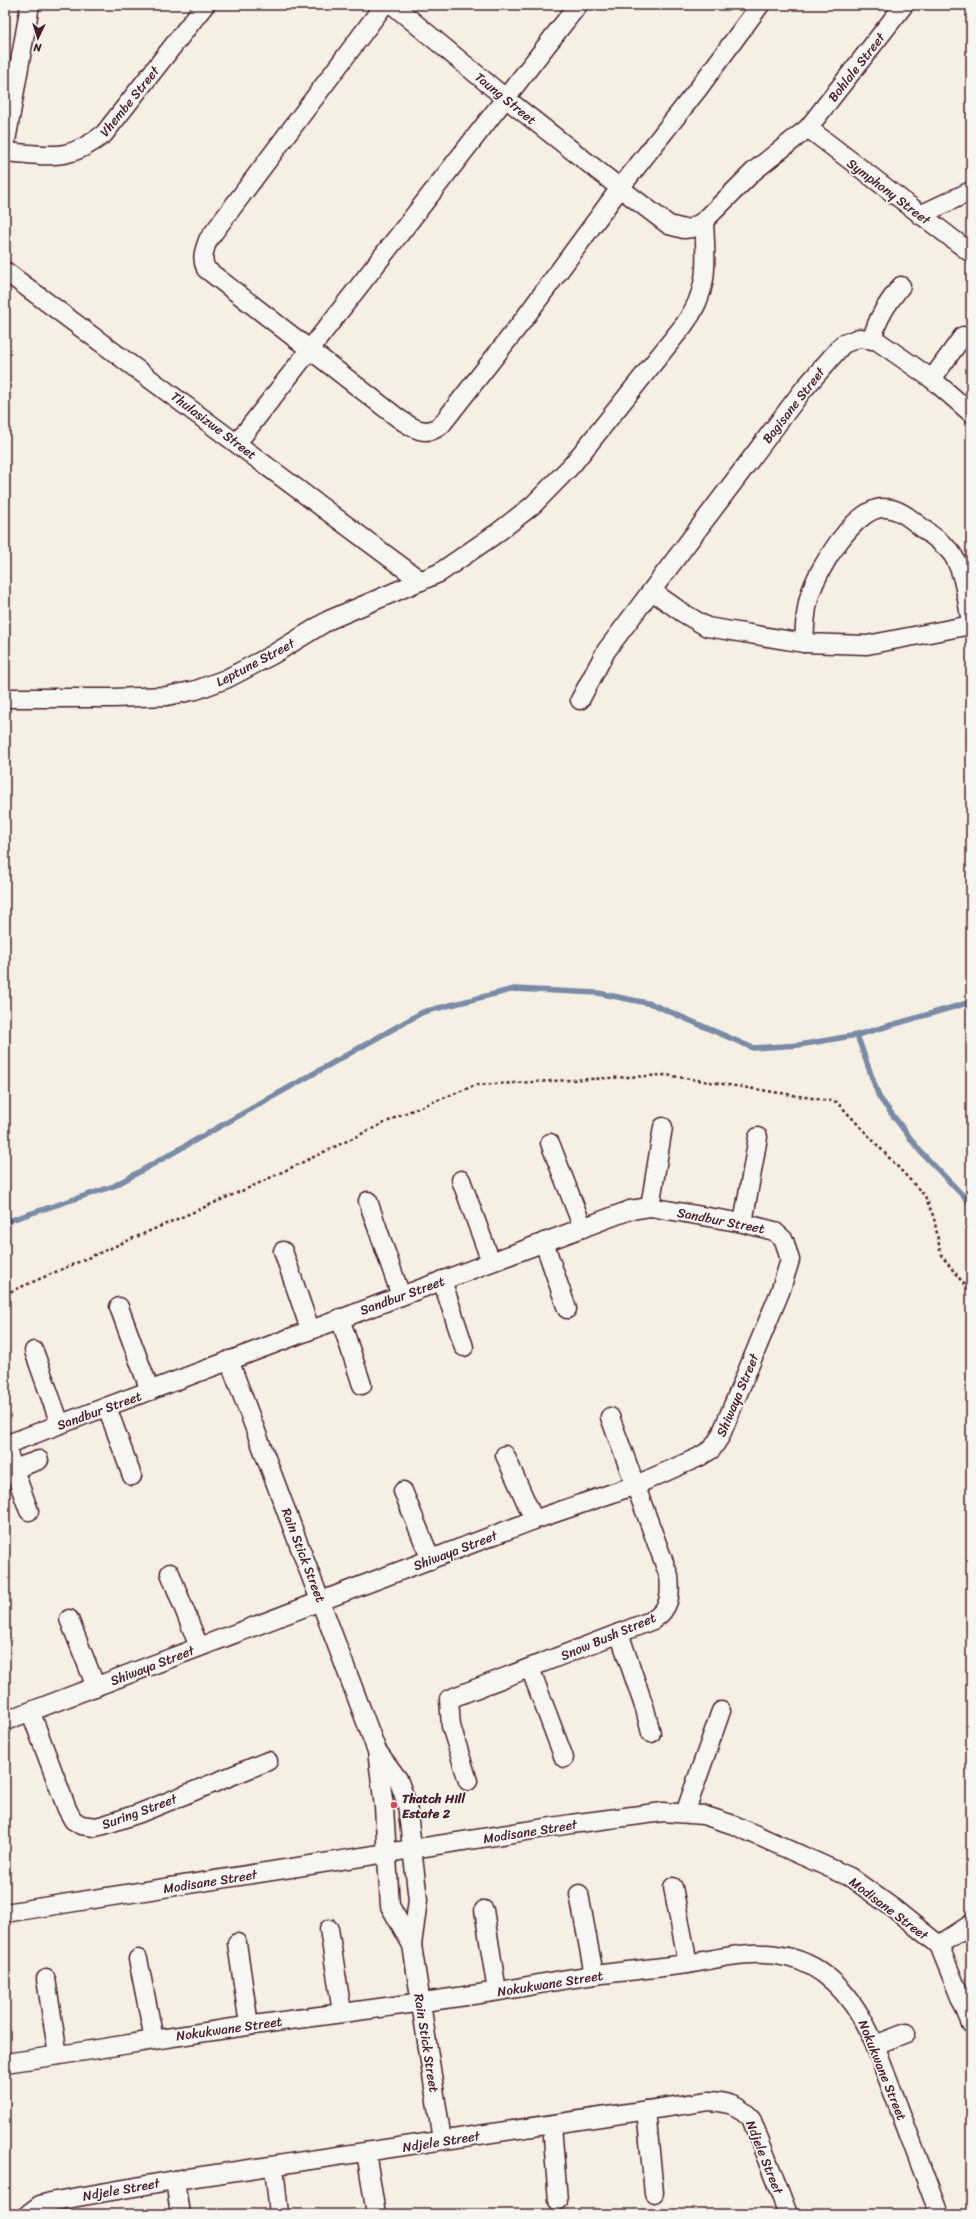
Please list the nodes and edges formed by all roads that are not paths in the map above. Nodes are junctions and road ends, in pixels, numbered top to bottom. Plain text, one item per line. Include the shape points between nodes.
1 (30, 5) edge
2 (205, 5) edge
3 (384, 5) edge
4 (393, 5) edge
5 (578, 5) edge
6 (760, 5) edge
7 (904, 5) edge
8 (504, 97) junction
9 (808, 128) junction
10 (5, 147) edge
11 (5, 152) edge
12 (620, 188) junction
13 (971, 191) edge
14 (920, 214) junction
15 (704, 221) junction
16 (971, 253) edge
17 (5, 271) edge
18 (901, 286) dead end
19 (963, 336) dead end
20 (872, 340) junction
21 (308, 350) junction
22 (932, 379) junction
23 (971, 413) edge
24 (238, 443) junction
25 (421, 581) junction
26 (652, 591) junction
27 (971, 624) edge
28 (804, 643) junction
29 (5, 698) edge
30 (580, 700) dead end
31 (663, 1127) dead end
32 (758, 1137) dead end
33 (550, 1143) dead end
34 (461, 1180) dead end
35 (368, 1201) dead end
36 (650, 1207) junction
37 (743, 1223) junction
38 (583, 1228) junction
39 (544, 1242) junction
40 (283, 1251) dead end
41 (790, 1260) joint
42 (492, 1262) junction
43 (442, 1280) junction
44 (401, 1296) junction
45 (119, 1307) dead end
46 (566, 1309) dead end
47 (340, 1318) junction
48 (310, 1329) junction
49 (464, 1347) dead end
50 (34, 1351) dead end
51 (229, 1360) junction
52 (362, 1385) dead end
53 (150, 1391) junction
54 (107, 1407) junction
55 (610, 1417) dead end
56 (60, 1424) junction
57 (5, 1445) edge
58 (505, 1455) dead end
59 (39, 1460) dead end
60 (14, 1469) junction
61 (132, 1476) dead end
62 (636, 1485) junction
63 (403, 1491) dead end
64 (29, 1511) dead end
65 (534, 1520) junction
66 (431, 1560) junction
67 (170, 1573) dead end
68 (322, 1601) junction
69 (69, 1619) dead end
70 (619, 1634) junction
71 (199, 1647) junction
72 (530, 1668) junction
73 (96, 1686) junction
74 (31, 1712) junction
75 (721, 1712) dead end
76 (5, 1721) edge
77 (651, 1733) dead end
78 (377, 1751) junction
79 (564, 1758) dead end
80 (268, 1761) dead end
81 (468, 1781) dead end
82 (684, 1813) junction
83 (412, 1849) junction
84 (387, 1852) junction
85 (673, 1887) dead end
86 (579, 1894) dead end
87 (484, 1910) dead end
88 (5, 1913) edge
89 (971, 1924) edge
90 (329, 1929) dead end
91 (237, 1943) dead end
92 (412, 1945) junction
93 (939, 1945) junction
94 (138, 1959) dead end
95 (688, 1964) junction
96 (594, 1975) junction
97 (46, 1979) dead end
98 (497, 1991) junction
99 (419, 2001) junction
100 (342, 2012) junction
101 (971, 2024) edge
102 (249, 2025) junction
103 (906, 2033) dead end
104 (154, 2039) junction
105 (875, 2044) junction
106 (58, 2055) junction
107 (5, 2063) edge
108 (646, 2110) junction
109 (552, 2125) junction
110 (442, 2140) junction
111 (366, 2152) junction
112 (274, 2167) junction
113 (175, 2180) junction
114 (654, 2193) dead end
115 (558, 2201) dead end
116 (28, 2214) edge
117 (180, 2214) edge
118 (279, 2214) edge
119 (376, 2214) edge
120 (788, 2214) edge
121 (939, 2214) edge

1 - 10 street
2 - 11 street, Vhembe Street via 104,134 87,147 62,156
3 - 21 street via 208,240 203,251 206,269
4 - 8 street, Taung Street
5 - 8 street
6 - 12 street
7 - 9 street, Bohlale Street
8 - 12 street, Taung Street
8 - 21 street
9 - 14 street, Symphony Street
9 - 15 street, Bohlale Street via 754,172
12 - 15 street, Taung Street via 669,225 692,228
12 - 21 street via 521,323 436,430 422,431 408,426
13 - 14 street
14 - 16 street, Symphony Street
15 - 25 street, Leptune Street via 702,294 684,325 572,465 533,505 439,573
17 - 24 street, Thulasizwe Street
18 - 20 street via 883,309
19 - 22 street
20 - 22 street, Bagisane Street via 887,347
20 - 26 street, Bagisane Street via 859,338 843,344 823,366
21 - 24 street
22 - 23 street, Bagisane Street
24 - 25 street, Thulasizwe Street
25 - 29 street, Leptune Street via 329,620 272,655 226,679 196,690 167,696
26 - 28 street via 707,627
26 - 30 street, Bagisane Street via 606,651
27 - 28 street via 867,645
27 - 28 street via 961,575 949,549 907,516 876,508 859,518 823,564 806,609
31 - 36 street
32 - 37 street
33 - 38 street
34 - 42 street
35 - 44 street
36 - 37 street, Sandbur Street
36 - 38 street, Sandbur Street via 630,1210
37 - 41 street, Sandbur Street via 780,1235
38 - 39 street, Sandbur Street
39 - 42 street, Sandbur Street
39 - 46 street
40 - 48 street
41 - 62 street, Shiwaya Street via 780,1292 720,1437 712,1450
42 - 43 street, Sandbur Street
43 - 44 street, Sandbur Street
43 - 49 street
44 - 47 street, Sandbur Street
45 - 53 street
47 - 48 street, Sandbur Street
47 - 52 street
48 - 51 street, Sandbur Street
50 - 56 street
51 - 53 street, Sandbur Street
51 - 68 street, Rain Stick Street
53 - 54 street, Sandbur Street
54 - 56 street, Sandbur Street
54 - 61 street
55 - 62 street, Snow Bush Street
56 - 57 street, Sandbur Street
57 - 60 street
58 - 65 street
59 - 60 street
60 - 64 street
62 - 65 street, Shiwaya Street
62 - 70 street, Snow Bush Street via 669,1576 669,1602 659,1616
63 - 66 street
65 - 66 street, Shiwaya Street
66 - 68 street, Shiwaya Street
67 - 71 street
68 - 71 street, Shiwaya Street
68 - 78 street, Rain Stick Street
69 - 73 street
70 - 72 street, Snow Bush Street
70 - 77 street
71 - 73 street, Shiwaya Street
72 - 79 street
72 - 81 street, Snow Bush Street via 449,1699 451,1726
73 - 74 street, Shiwaya Street
74 - 76 street, Shiwaya Street
74 - 80 street, Suring Street via 66,1809 73,1820 86,1827 123,1819
75 - 82 street
78 - 83 street, Rain Stick Street via 402,1787 407,1804
78 - 84 street, Rain Stick Street
82 - 83 street, Modisane Street via 663,1812
82 - 93 street, Modisane Street via 703,1815 734,1825 850,1877
83 - 84 street, Modisane Street
83 - 92 street, Rain Stick Street via 418,1900
84 - 88 street, Modisane Street
84 - 92 street, Rain Stick Street via 390,1906
85 - 95 street
86 - 96 street
87 - 98 street
89 - 93 street
90 - 100 street
91 - 102 street
92 - 99 street, Rain Stick Street
93 - 101 street, Modisane Street
94 - 104 street
95 - 96 street, Nokukwane Street
95 - 105 street, Nokukwane Street via 746,1953 765,1953 790,1958 829,1977 841,1988 864,2020
96 - 98 street, Nokukwane Street
97 - 106 street
98 - 99 street, Nokukwane Street
99 - 100 street, Nokukwane Street
99 - 110 street, Rain Stick Street
100 - 102 street, Nokukwane Street
102 - 104 street, Nokukwane Street
103 - 105 street
104 - 106 street, Nokukwane Street
105 - 121 street, Nokukwane Street
106 - 107 street, Nokukwane Street
108 - 109 street, Ndjele Street
108 - 114 street
108 - 120 street, Ndjele Street via 709,2101 728,2102 742,2108 752,2118
109 - 110 street, Ndjele Street
109 - 115 street
110 - 111 street, Ndjele Street
111 - 112 street, Ndjele Street
111 - 119 street
112 - 113 street, Ndjele Street
112 - 118 street
113 - 116 street, Ndjele Street via 55,2201 40,2205
113 - 117 street

